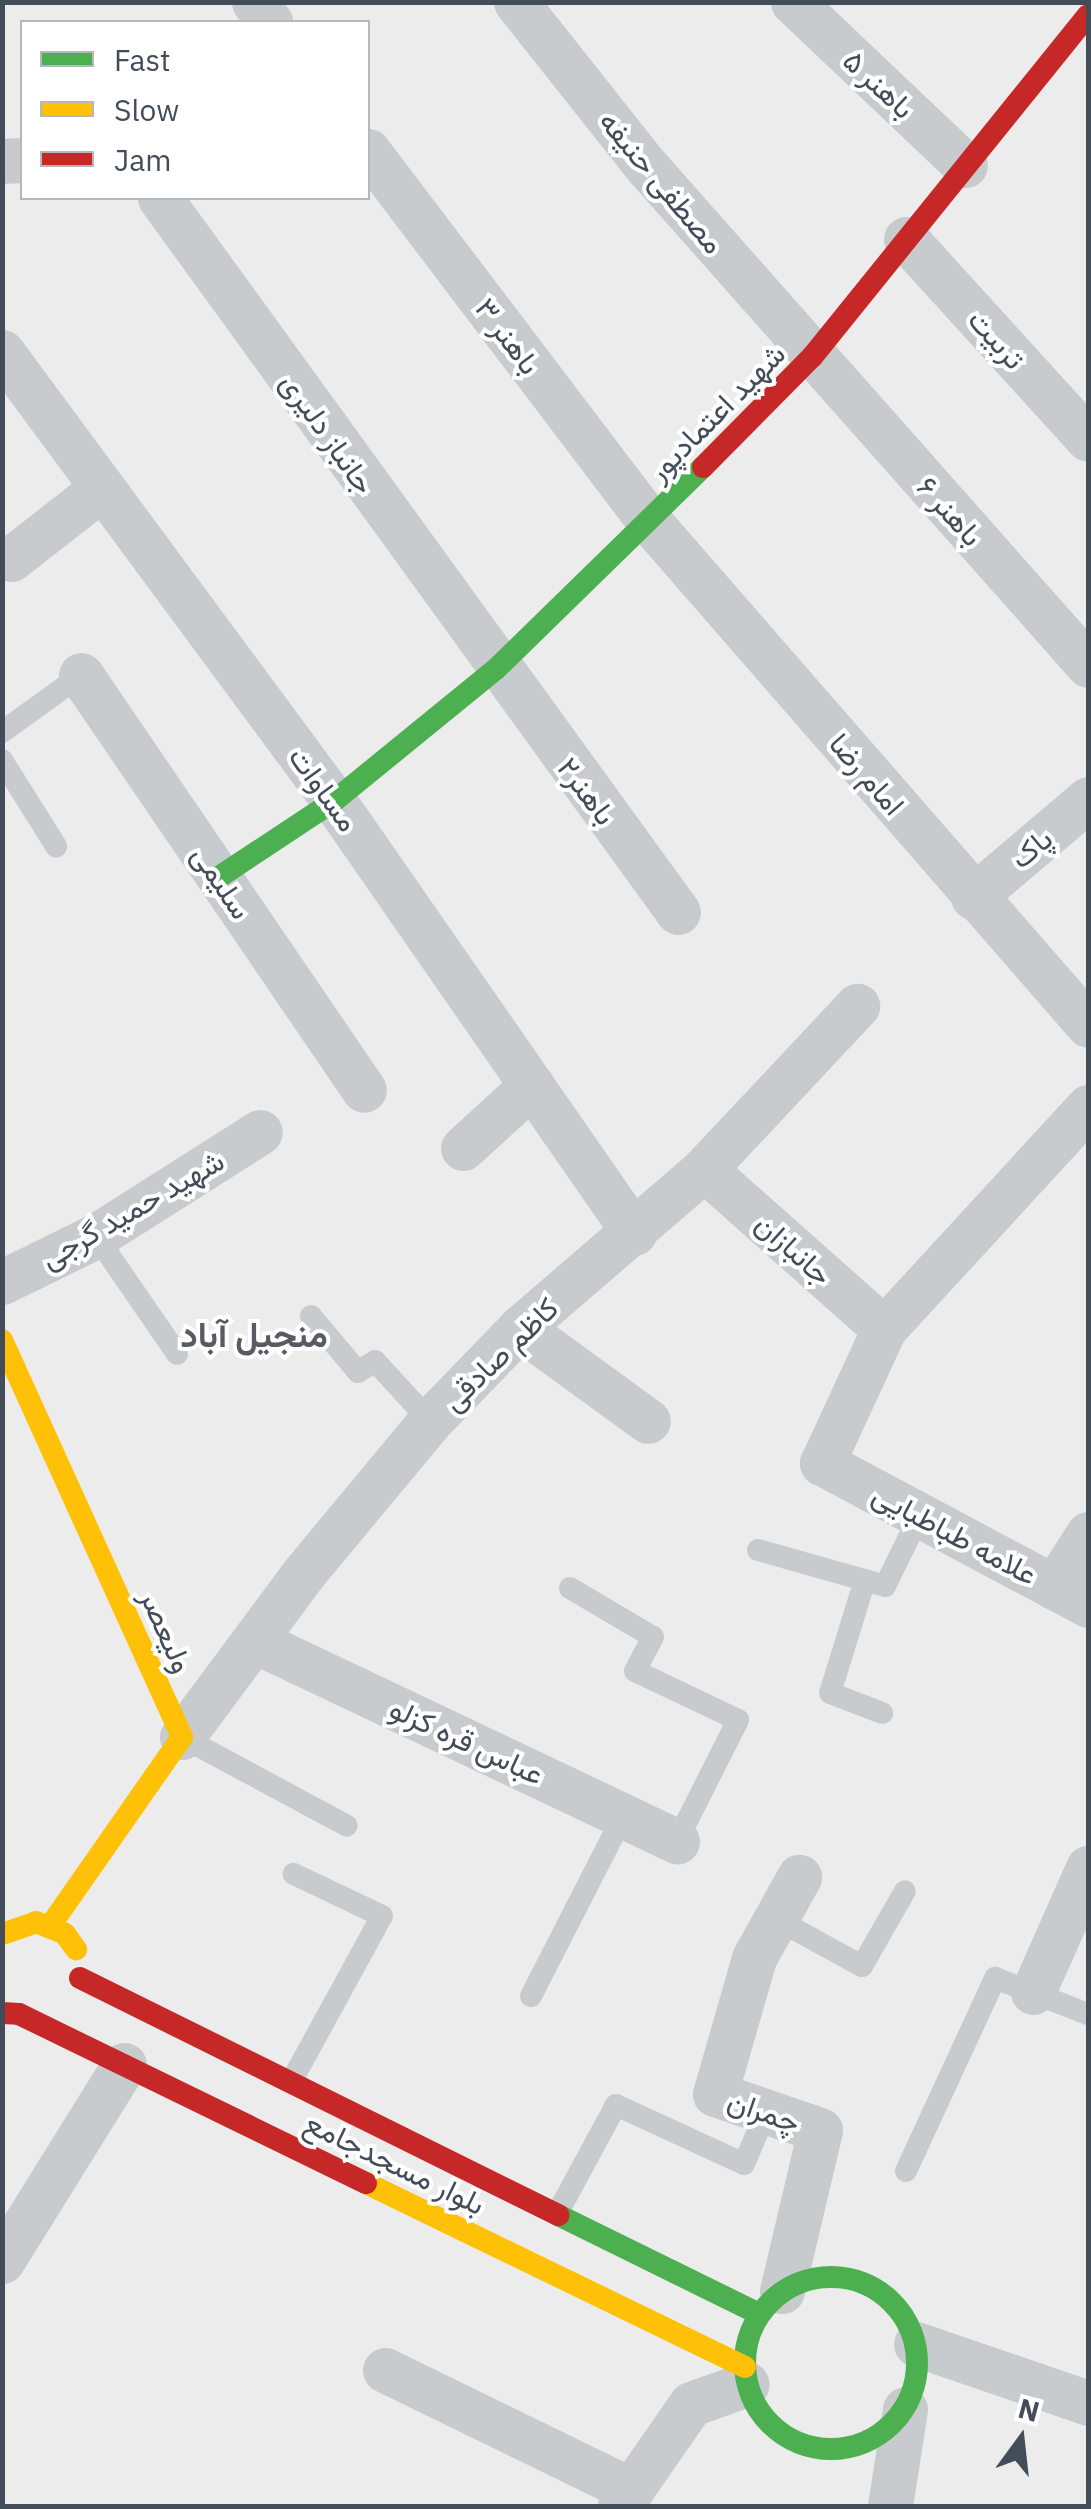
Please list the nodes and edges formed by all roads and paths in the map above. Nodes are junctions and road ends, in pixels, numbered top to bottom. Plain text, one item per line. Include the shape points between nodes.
1 (516, 2) edge
2 (792, 2) edge
3 (1088, 15) edge
4 (370, 154) edge
5 (965, 165) junction
6 (161, 200) edge
7 (906, 240) junction
8 (2, 352) edge
9 (812, 357) junction
10 (1088, 439) edge
11 (102, 488) junction
12 (650, 521) junction
13 (11, 559) dead end
14 (1088, 665) edge
15 (496, 669) junction
16 (81, 675) joint
17 (2, 732) edge
18 (2, 760) edge
19 (1088, 799) edge
20 (334, 801) junction
21 (56, 846) dead end
22 (219, 877) junction
23 (973, 897) junction
24 (678, 912) dead end
25 (858, 1006) dead end
26 (1088, 1025) edge
27 (532, 1085) junction
28 (364, 1090) dead end
29 (1088, 1107) edge
30 (260, 1132) dead end
31 (463, 1148) dead end
32 (704, 1169) junction
33 (634, 1233) junction
34 (96, 1236) junction
35 (2, 1282) edge
36 (311, 1316) dead end
37 (520, 1328) junction
38 (884, 1329) junction
39 (2, 1340) edge
40 (177, 1354) dead end
41 (648, 1421) dead end
42 (430, 1422) junction
43 (920, 1515) junction
44 (1088, 1534) edge
45 (758, 1550) dead end
46 (865, 1580) junction
47 (570, 1588) dead end
48 (1072, 1596) edge
49 (257, 1642) junction
50 (882, 1713) dead end
51 (182, 1737) junction
52 (623, 1816) junction
53 (347, 1826) dead end
54 (677, 1841) joint
55 (1088, 1868) edge
56 (294, 1874) dead end
57 (799, 1877) dead end
58 (905, 1891) dead end
59 (776, 1919) junction
60 (50, 1925) junction
61 (9, 1926) edge
62 (80, 1978) junction
63 (1033, 1992) junction
64 (531, 1996) dead end
65 (8, 2011) edge
66 (1088, 2014) edge
67 (124, 2065) junction
68 (292, 2082) junction
69 (766, 2112) junction
70 (906, 2171) dead end
71 (557, 2214) junction
72 (2, 2261) edge
73 (770, 2303) junction
74 (916, 2344) junction
75 (385, 2370) dead end
76 (746, 2376) junction
77 (1088, 2403) edge
78 (905, 2409) junction
79 (626, 2498) edge
80 (890, 2506) edge

1 - 9 street, مصطفی حنیفه
2 - 5 street, باهنر ۵
3 - 5 street, شهید اعتمادپور
4 - 12 street, باهنر ۳
5 - 7 street, شهید اعتمادپور
6 - 15 street, جانباز دلیری
7 - 9 street, شهید اعتمادپور
7 - 10 street, تربیت
8 - 11 street, مساوات
9 - 12 street, شهید اعتمادپور
9 - 14 street, باهنر ۶
11 - 13 street
11 - 20 street, مساوات
12 - 15 street, شهید اعتمادپور
12 - 23 street, امام رضا
15 - 20 street, شهید اعتمادپور
15 - 24 street, باهنر۲
16 - 17 lane
16 - 22 street, سلیمی
18 - 21 lane
19 - 23 street, پاک
20 - 22 street, شهید اعتمادپور
20 - 27 street, مساوات
22 - 28 street, سلیمی
23 - 26 street, امام رضا
25 - 32 street, کاظم صادقی
27 - 31 street
27 - 33 street, مساوات
29 - 38 street
30 - 34 street, شهید حمید گرجی
32 - 33 street, کاظم صادقی
32 - 38 street, جانبازان
33 - 37 street, کاظم صادقی
34 - 35 street, شهید حمید گرجی
34 - 40 lane
36 - 42 lane via 358,1372 375,1360
37 - 41 street
37 - 42 street, کاظم صادقی
38 - 43 street, علامه طباطبایی via 822,1463
39 - 51 street, ولیعصر
42 - 49 street, کاظم صادقی via 303,1574
43 - 46 lane via 885,1586
43 - 48 street, علامه طباطبایی
44 - 48 street
45 - 46 lane
46 - 50 lane via 830,1692
47 - 54 lane via 652,1637 636,1670 738,1720
49 - 51 street, کاظم صادقی
49 - 52 street, عباس قره کزلو
51 - 53 lane
51 - 60 street
52 - 54 street, عباس قره کزلو
52 - 64 lane
55 - 63 street
56 - 68 lane via 382,1916
57 - 59 street, چمران
58 - 59 lane via 862,1966
59 - 69 street, چمران via 754,1958 715,2094
60 - 61 street
60 - 62 street via 75,1947
62 - 65 street via 50,2014
62 - 68 street, بلوار مسجدجامع
63 - 66 lane
63 - 70 lane via 995,1978
65 - 67 street, بلوار مسجدجامع
67 - 72 street
67 - 76 street, بلوار مسجدجامع
68 - 71 street, بلوار مسجدجامع
69 - 71 lane via 744,2164 616,2105
69 - 73 street, چمران via 820,2130
71 - 73 street, بلوار مسجدجامع
73 - 74 street via 835,2276 863,2282 906,2318
73 - 76 street
74 - 77 street
74 - 78 street via 918,2366
75 - 79 street
76 - 78 street via 779,2432 833,2450 874,2437
76 - 79 street via 691,2404
78 - 80 street

